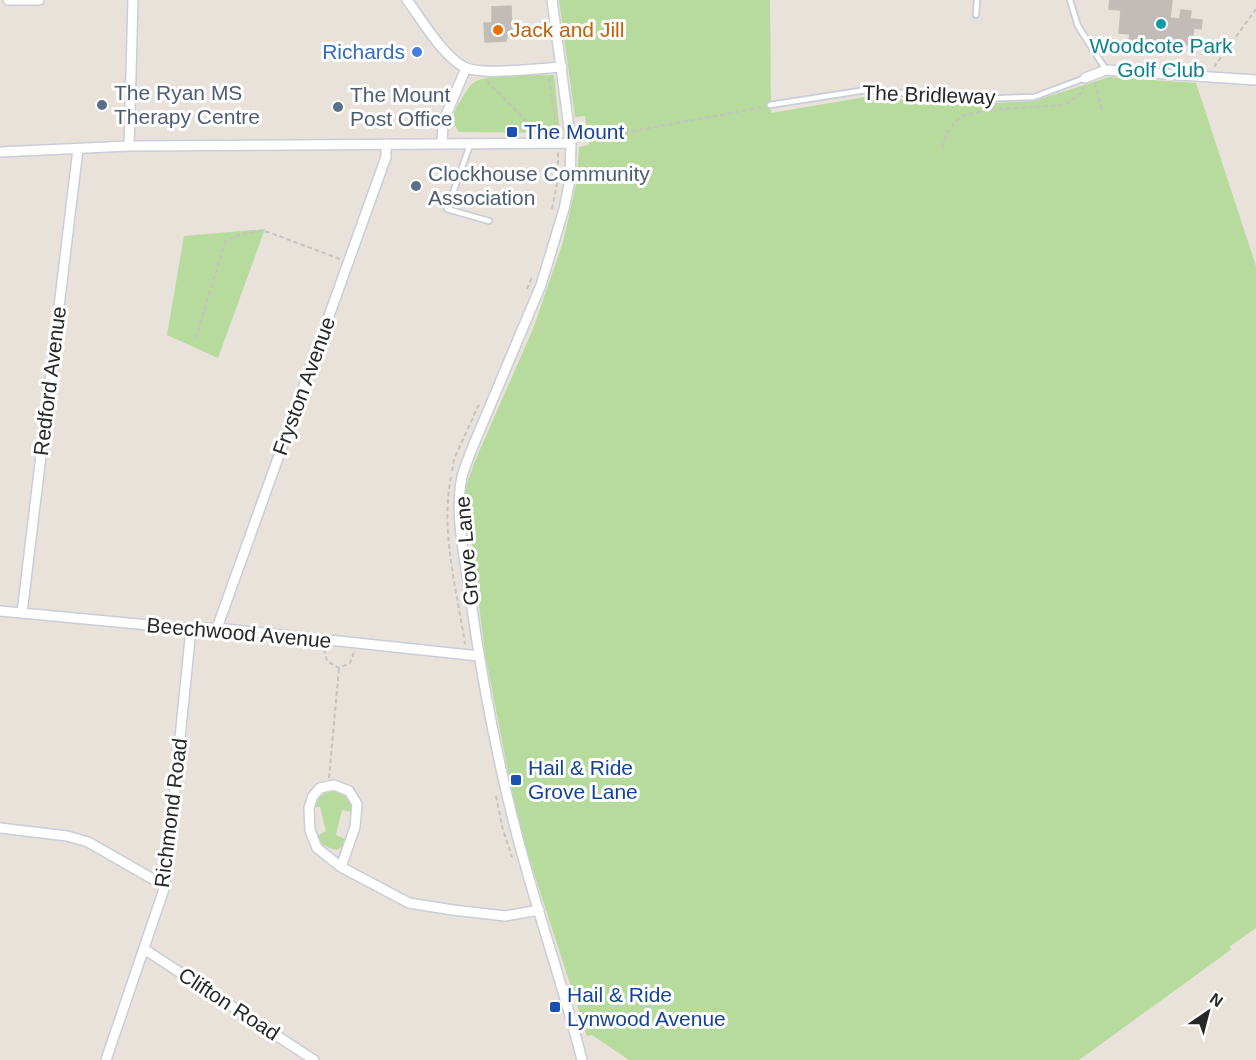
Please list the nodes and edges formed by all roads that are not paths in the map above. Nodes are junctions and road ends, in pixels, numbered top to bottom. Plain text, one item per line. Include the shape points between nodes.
1 (8, 0) edge
2 (39, 0) edge
3 (133, 0) edge
4 (407, 0) edge
5 (552, 0) edge
6 (977, 0) edge
7 (1070, 0) edge
8 (976, 15) dead end
9 (562, 67) junction
10 (466, 68) junction
11 (1106, 70) junction
12 (1089, 76) joint
13 (1256, 81) edge
14 (770, 105) road end
15 (470, 143) junction
16 (571, 143) junction
17 (386, 144) junction
18 (442, 144) junction
19 (129, 146) junction
20 (78, 149) junction
21 (0, 152) edge
22 (489, 221) dead end
23 (0, 611) edge
24 (22, 613) junction
25 (217, 628) junction
26 (191, 629) junction
27 (479, 656) junction
28 (0, 828) edge
29 (341, 867) junction
30 (165, 886) junction
31 (539, 910) junction
32 (144, 949) junction
33 (106, 1060) edge
34 (314, 1060) edge
35 (582, 1060) edge

1 - 2 street
3 - 19 street
4 - 10 street via 449,56
5 - 9 street, Grove Lane
6 - 8 lane
7 - 11 lane via 1078,26
9 - 10 street via 484,71
9 - 16 street, Grove Lane
10 - 18 street via 443,122
11 - 12 street
11 - 13 street
12 - 14 lane, The Bridleway via 1034,97 975,99 866,90
15 - 16 street
15 - 18 street
15 - 22 lane via 447,209
16 - 27 street, Grove Lane via 564,209 541,285 462,477 463,553
17 - 18 street
17 - 19 street
17 - 25 street, Fryston Avenue via 386,157
19 - 20 street
20 - 21 street
20 - 24 street, Redford Avenue
23 - 24 street, Beechwood Avenue
24 - 26 street, Beechwood Avenue
25 - 26 street, Beechwood Avenue
25 - 27 street, Beechwood Avenue
26 - 30 street, Richmond Road
27 - 31 street, Grove Lane via 505,786
28 - 30 street via 88,842
29 - 29 street via 317,848 310,830 313,796 320,788 334,785 348,791 357,804 356,827
29 - 31 street via 409,903 505,916
30 - 32 street, Richmond Road
31 - 35 street, Grove Lane
32 - 33 street, Richmond Road
32 - 34 street, Clifton Road

